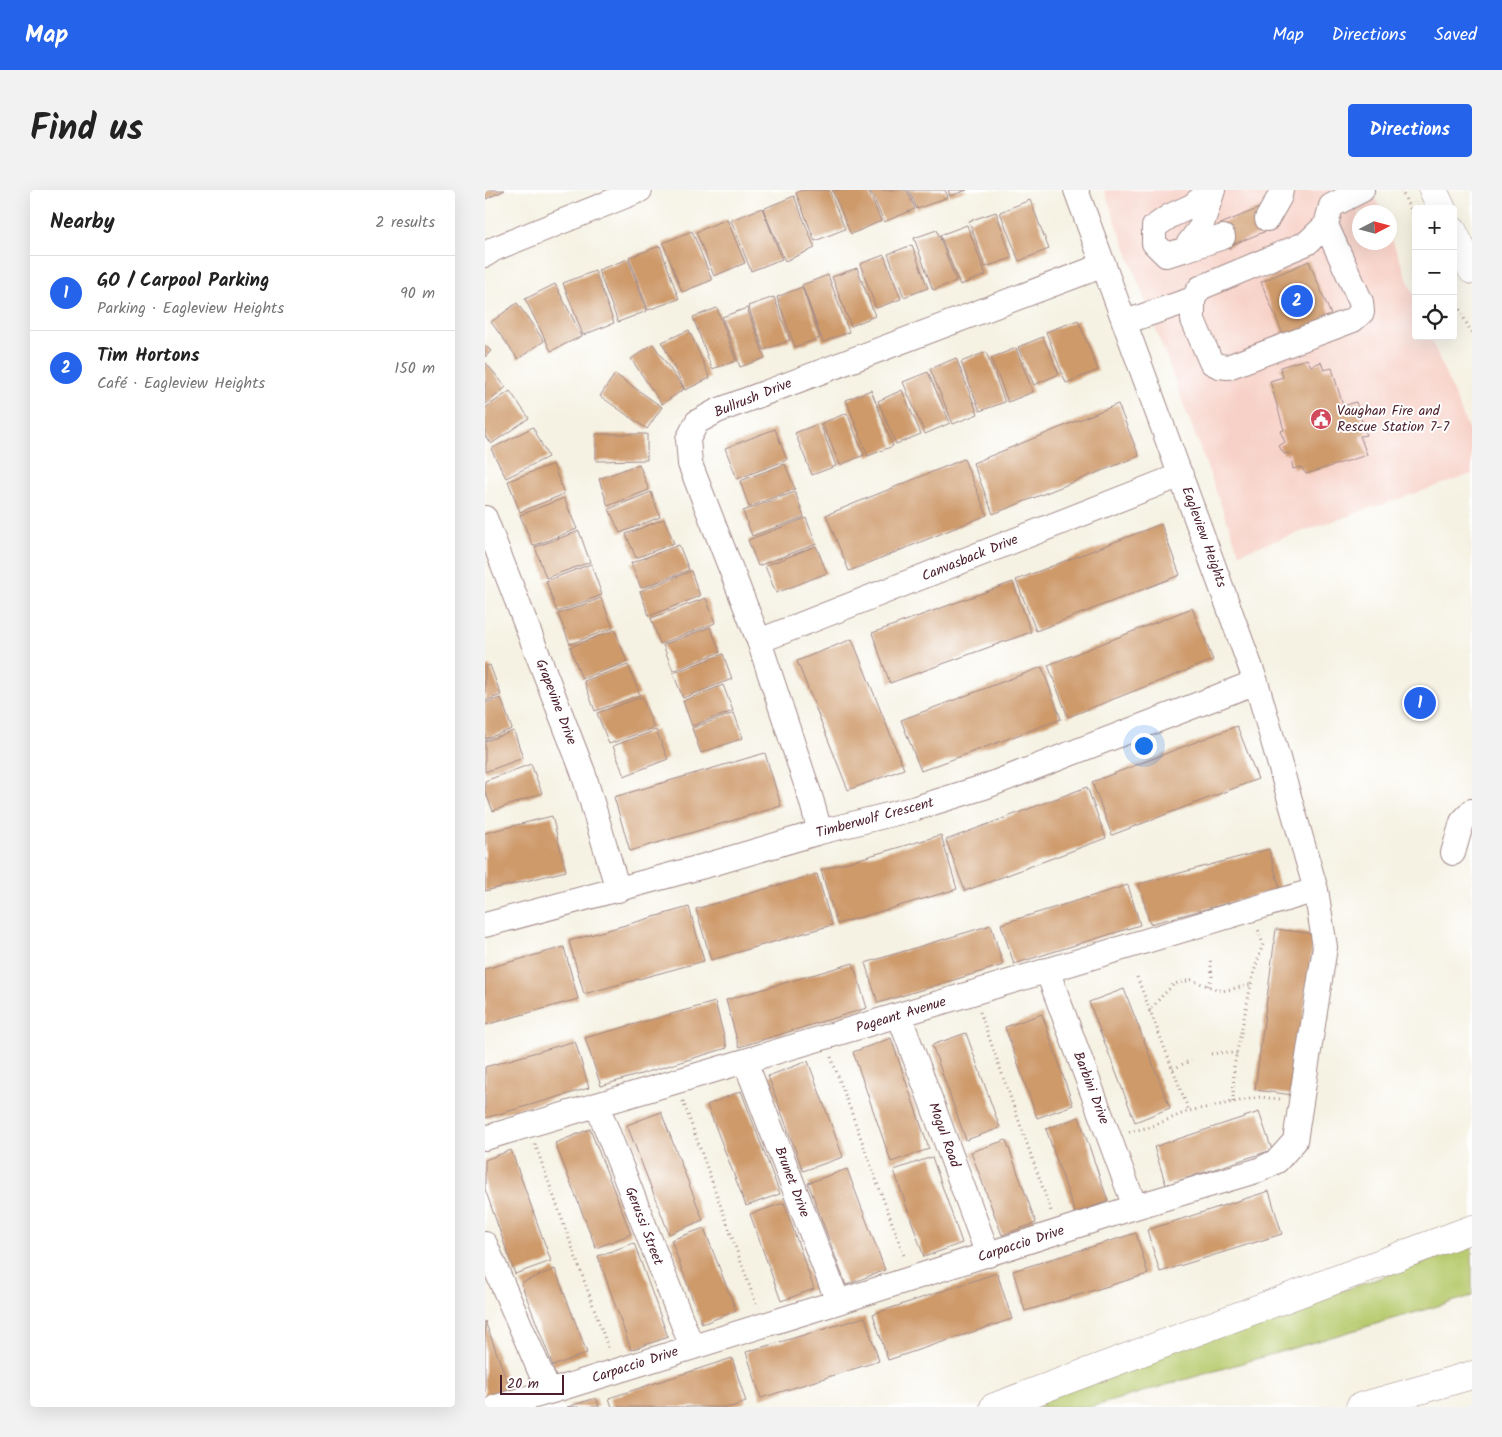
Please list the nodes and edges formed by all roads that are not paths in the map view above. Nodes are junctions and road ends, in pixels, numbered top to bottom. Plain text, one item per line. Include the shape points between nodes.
1 (640, 190) edge
2 (1076, 190) edge
3 (1212, 190) edge
4 (1281, 190) edge
5 (1362, 190) edge
6 (1433, 190) edge
7 (1440, 205) edge
8 (1267, 219) dead end
9 (1326, 225) junction
10 (1223, 237) dead end
11 (1457, 239) edge
12 (1184, 250) junction
13 (485, 255) edge
14 (1104, 265) junction
15 (1472, 270) edge
16 (1193, 299) junction
17 (1125, 322) junction
18 (1181, 475) junction
19 (485, 518) edge
20 (759, 641) junction
21 (1256, 682) junction
22 (1472, 812) edge
23 (820, 832) junction
24 (1472, 835) edge
25 (618, 890) junction
26 (1316, 890) junction
27 (485, 925) edge
28 (1047, 970) junction
29 (899, 1016) junction
30 (745, 1061) junction
31 (597, 1105) junction
32 (485, 1138) edge
33 (1135, 1206) junction
34 (1472, 1229) edge
35 (485, 1244) edge
36 (988, 1255) junction
37 (838, 1302) junction
38 (691, 1347) junction
39 (1472, 1375) edge
40 (549, 1392) junction
41 (496, 1407) edge
42 (994, 1407) edge
43 (1359, 1407) edge

1 - 13 street
2 - 14 street, Eagleview Heights
3 - 12 street via 1201,227
3 - 12 street via 1192,206 1154,227 1154,243 1166,255
4 - 8 street
5 - 9 street via 1331,206
6 - 7 main road
9 - 16 street via 1307,243 1200,288
9 - 16 street via 1361,302 1362,312 1353,320 1228,367 1219,366 1211,362 1193,320
10 - 12 street
11 - 15 main road
14 - 17 street, Eagleview Heights
14 - 20 street, Bullrush Drive via 717,411 697,422 688,439 690,464
16 - 17 street
17 - 18 street, Eagleview Heights
18 - 20 street, Canvasback Drive
18 - 21 street, Eagleview Heights
19 - 25 street, Grapevine Drive via 583,772
20 - 23 street, Bullrush Drive
21 - 23 street, Timberwolf Crescent via 984,787
21 - 26 street, Eagleview Heights
22 - 24 street via 1462,822 1453,852
23 - 25 street, Timberwolf Crescent
25 - 27 street, Timberwolf Crescent
26 - 28 street, Pageant Avenue
26 - 33 street, Carpaccio Drive via 1325,947 1295,1141 1277,1161 1259,1170
28 - 29 street, Pageant Avenue
28 - 33 street, Barbini Drive
29 - 30 street, Pageant Avenue
29 - 36 street, Mogul Road
30 - 31 street, Pageant Avenue
30 - 37 street, Brunet Drive
31 - 32 street, Pageant Avenue
31 - 38 street, Gerussi Street
33 - 36 street, Carpaccio Drive
34 - 42 main road
35 - 40 street
36 - 37 street, Carpaccio Drive
37 - 38 street, Carpaccio Drive
38 - 40 street, Carpaccio Drive
39 - 43 main road
40 - 41 street, Carpaccio Drive

